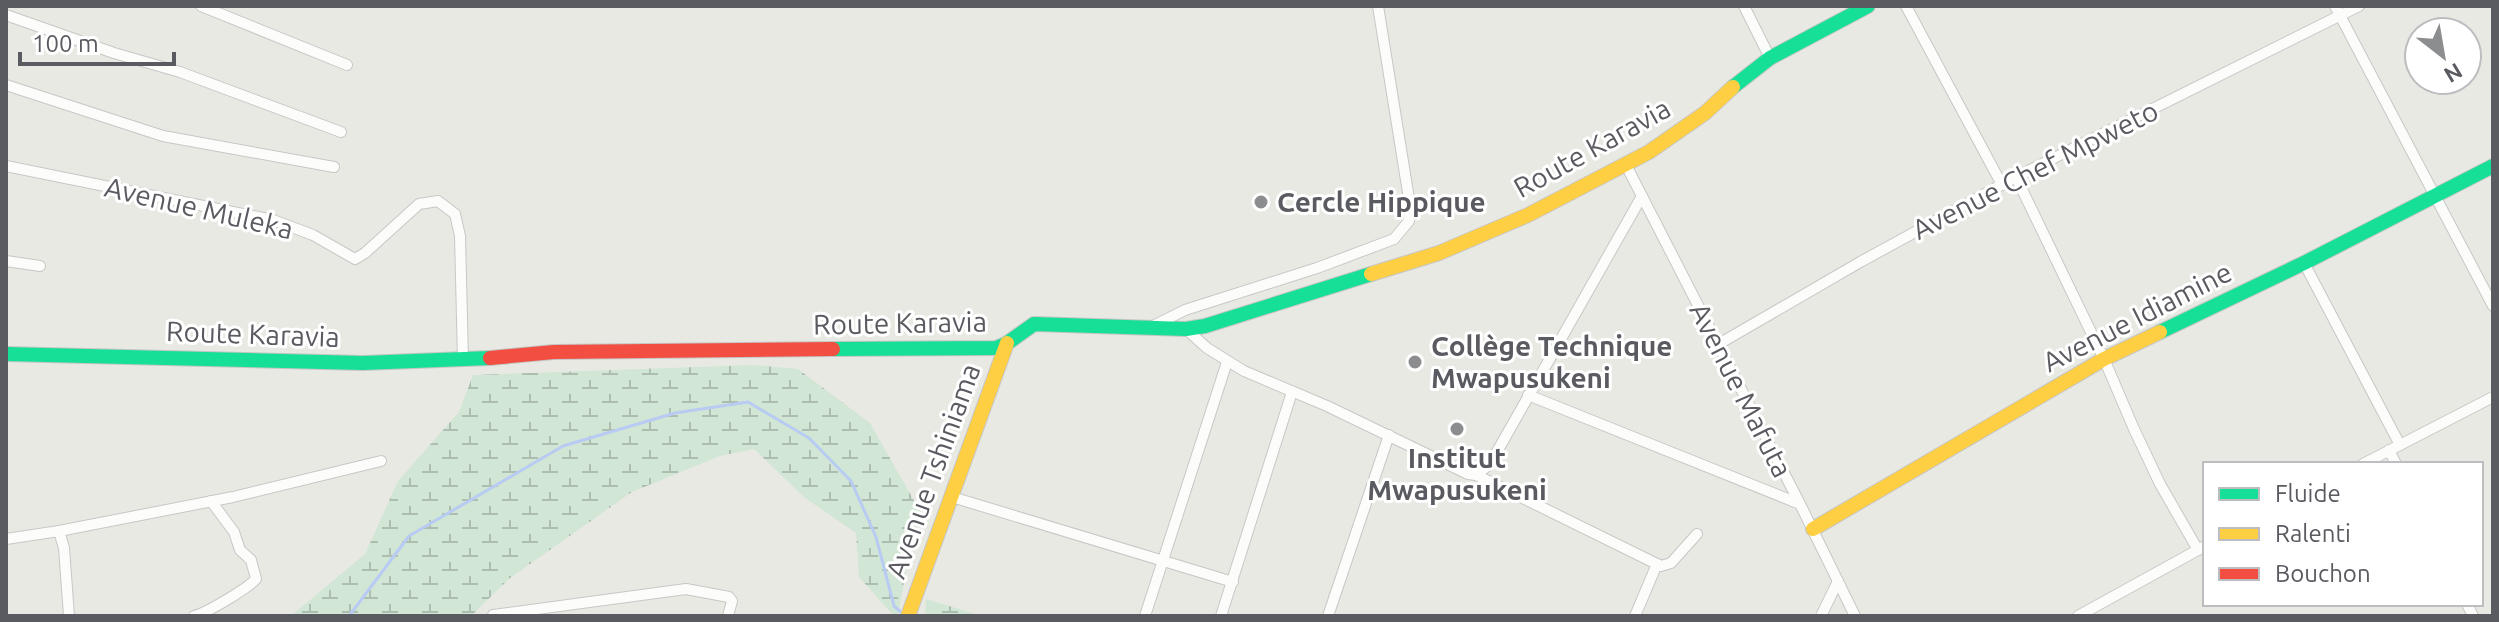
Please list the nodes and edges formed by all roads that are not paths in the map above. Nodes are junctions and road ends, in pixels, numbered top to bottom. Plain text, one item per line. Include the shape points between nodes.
1 (201, 6) edge
2 (1378, 6) edge
3 (1744, 6) edge
4 (1868, 6) edge
5 (1906, 6) edge
6 (2359, 6) edge
7 (2338, 11) edge
8 (6, 15) edge
9 (1770, 58) junction
10 (347, 65) dead end
11 (6, 85) edge
12 (341, 132) dead end
13 (1626, 165) junction
14 (6, 166) edge
15 (2493, 166) edge
16 (334, 167) dead end
17 (2016, 177) junction
18 (2002, 185) junction
19 (1642, 196) junction
20 (2436, 197) junction
21 (6, 261) edge
22 (2304, 263) junction
23 (40, 266) dead end
24 (2493, 306) edge
25 (1151, 327) junction
26 (1186, 329) junction
27 (1007, 343) junction
28 (1717, 345) junction
29 (983, 348) junction
30 (6, 354) edge
31 (2104, 359) junction
32 (463, 360) junction
33 (1227, 362) junction
34 (999, 366) junction
35 (1292, 392) junction
36 (1528, 395) junction
37 (2493, 397) edge
38 (1389, 435) junction
39 (2395, 448) junction
40 (381, 461) dead end
41 (2367, 462) edge
42 (2396, 462) edge
43 (1476, 475) junction
44 (952, 497) junction
45 (211, 501) junction
46 (1800, 504) junction
47 (1813, 529) junction
48 (59, 531) junction
49 (1697, 534) dead end
50 (6, 539) edge
51 (2201, 548) edge
52 (1162, 560) junction
53 (1657, 564) junction
54 (1838, 581) junction
55 (1233, 582) junction
56 (199, 615) edge
57 (493, 615) edge
58 (908, 615) edge
59 (69, 616) edge
60 (728, 616) edge
61 (1145, 616) edge
62 (1221, 616) edge
63 (1328, 616) edge
64 (1635, 616) edge
65 (1821, 616) edge
66 (1855, 616) edge
67 (2078, 616) edge

1 - 10 street
2 - 25 street via 1410,205 1406,228 1382,245 1185,310
3 - 9 street
4 - 9 street, Route Karavia
5 - 18 street
6 - 7 street, Avenue Chef Mpweto
7 - 17 street, Avenue Chef Mpweto
7 - 20 street
8 - 12 street
9 - 13 street, Route Karavia via 1705,113
11 - 16 street via 163,136
13 - 19 street, Avenue Mafuta
13 - 26 street, Route Karavia via 1439,253
14 - 32 street, Avenue Muleka via 273,220 355,259 419,204 438,201 455,214 460,236
15 - 20 street, Avenue Idiamine
17 - 18 street, Avenue Chef Mpweto
17 - 31 street
18 - 28 street, Avenue Chef Mpweto
19 - 28 street, Avenue Mafuta
19 - 36 street
20 - 22 street, Avenue Idiamine
20 - 24 street
21 - 23 street
22 - 31 street, Avenue Idiamine
22 - 39 street
25 - 26 street, Route Karavia
25 - 27 street, Route Karavia via 1034,324
26 - 33 street
27 - 29 street, Route Karavia
27 - 34 street, Avenue Tshiniama
28 - 46 street, Avenue Mafuta
29 - 32 street, Route Karavia via 554,352
29 - 34 street
30 - 32 street, Route Karavia
31 - 47 street, Avenue Idiamine
31 - 51 street via 2160,484
33 - 35 street
33 - 52 street
34 - 44 street, Avenue Tshiniama
35 - 38 street
35 - 55 street
36 - 43 street via 1490,464
36 - 46 street
37 - 39 street
38 - 43 street
38 - 63 street
39 - 41 street
39 - 42 street
40 - 45 street
43 - 53 street
44 - 52 street
44 - 58 street, Avenue Tshiniama
45 - 48 street
45 - 56 street via 251,560 256,579
46 - 47 street, Avenue Mafuta
47 - 54 street, Avenue Mafuta
48 - 50 street
48 - 59 street
49 - 53 street via 1671,563
51 - 67 street
52 - 55 street
52 - 61 street
53 - 64 street
54 - 65 street
54 - 66 street, Avenue Mafuta
55 - 62 street
57 - 60 street via 686,589 729,597

